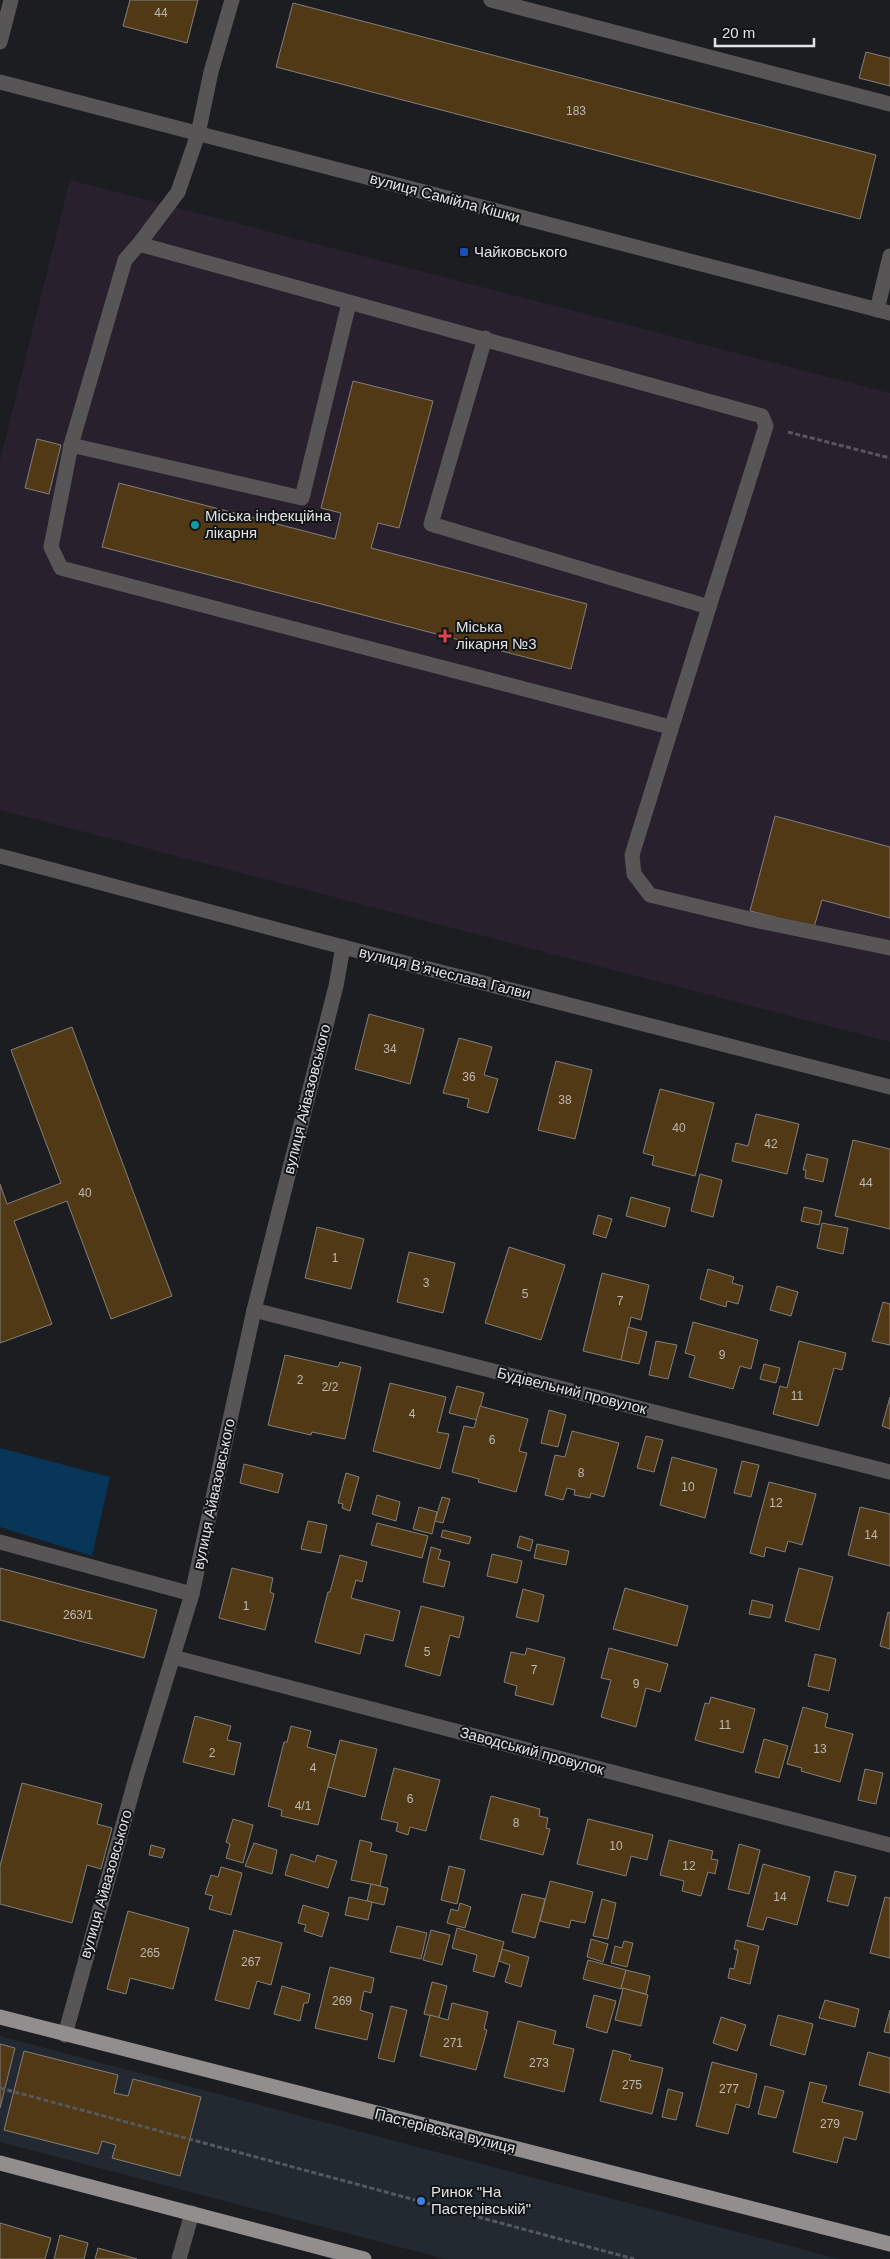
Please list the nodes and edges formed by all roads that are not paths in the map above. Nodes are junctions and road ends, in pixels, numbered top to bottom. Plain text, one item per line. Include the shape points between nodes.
1 (11, 0) edge
2 (232, 0) edge
3 (491, 0) edge
4 (0, 42) edge
5 (0, 82) edge
6 (890, 104) edge
7 (198, 134) junction
8 (139, 244) junction
9 (890, 256) edge
10 (349, 304) junction
11 (884, 312) edge
12 (485, 338) junction
13 (72, 446) junction
14 (709, 607) junction
15 (670, 727) junction
16 (0, 856) edge
17 (343, 947) junction
18 (890, 948) edge
19 (890, 1087) edge
20 (254, 1310) junction
21 (890, 1472) edge
22 (0, 1542) edge
23 (192, 1594) junction
24 (173, 1657) junction
25 (890, 1845) edge
26 (0, 2018) edge
27 (65, 2034) junction
28 (0, 2163) edge
29 (192, 2213) junction
30 (890, 2244) edge
31 (179, 2259) edge
32 (364, 2259) edge

1 - 4 street
2 - 7 street via 211,72
3 - 6 street
5 - 7 street, вулиця Самійла Кішки
7 - 8 street via 178,192
7 - 11 street, вулиця Самійла Кішки
8 - 10 street
8 - 13 street via 124,260
9 - 11 street
10 - 12 street
10 - 13 street via 302,498
12 - 14 street via 431,524
12 - 14 street via 762,416 766,426
13 - 15 street via 51,547 61,568
14 - 15 street
15 - 18 street via 632,855 634,874 650,895
16 - 17 street, вулиця Вʼячеслава Галви
17 - 19 street, вулиця Вʼячеслава Галви
17 - 20 street, вулиця Айвазовського
20 - 21 street, Будівельний провулок
20 - 23 street, вулиця Айвазовського
22 - 23 street
23 - 24 street, вулиця Айвазовського
24 - 25 street, Заводський провулок
24 - 27 street, вулиця Айвазовського
26 - 27 main road, Пастерівська вулиця
27 - 30 main road, Пастерівська вулиця
28 - 29 main road
29 - 31 street
29 - 32 main road

